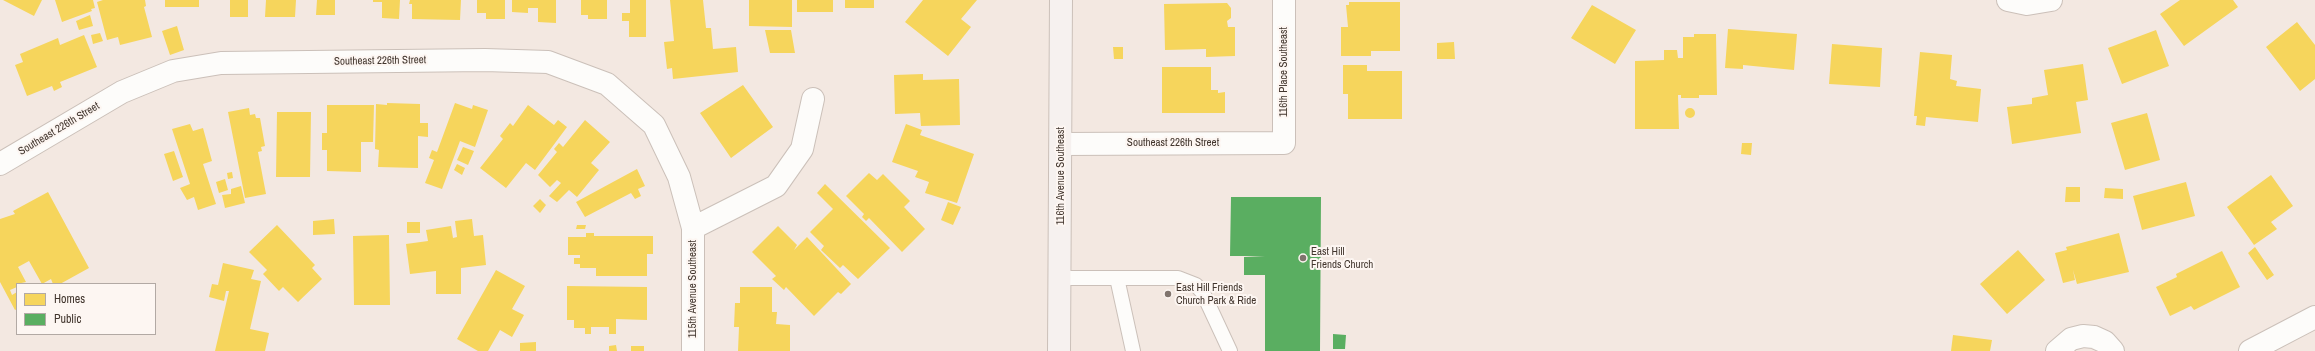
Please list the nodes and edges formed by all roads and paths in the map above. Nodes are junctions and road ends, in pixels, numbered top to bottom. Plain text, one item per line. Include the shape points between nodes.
1 (1061, 0) edge
2 (1284, 0) edge
3 (2008, 0) edge
4 (2051, 0) edge
5 (813, 99) dead end
6 (1284, 143) joint
7 (1061, 144) junction
8 (2, 157) edge
9 (693, 228) junction
10 (1060, 278) junction
11 (1117, 278) junction
12 (2315, 317) edge
13 (693, 351) edge
14 (1060, 351) edge
15 (1133, 351) edge
16 (1230, 351) edge
17 (2057, 351) edge
18 (2113, 351) edge
19 (2250, 351) edge

1 - 7 main road, 116th Avenue Southeast
2 - 6 street, 116th Place Southeast
3 - 4 street via 2027,4
5 - 9 street via 802,149 776,186
6 - 7 street, Southeast 226th Street
7 - 10 main road, 116th Avenue Southeast
8 - 9 street, Southeast 226th Street via 122,92 173,71 221,62 548,62 607,84 654,125 679,177
9 - 13 street, 115th Avenue Southeast
10 - 11 lane
10 - 14 main road, 116th Avenue Southeast
11 - 15 lane
11 - 16 lane via 1178,278 1196,285 1203,294
12 - 19 street
17 - 18 street via 2071,339 2083,336 2105,342

